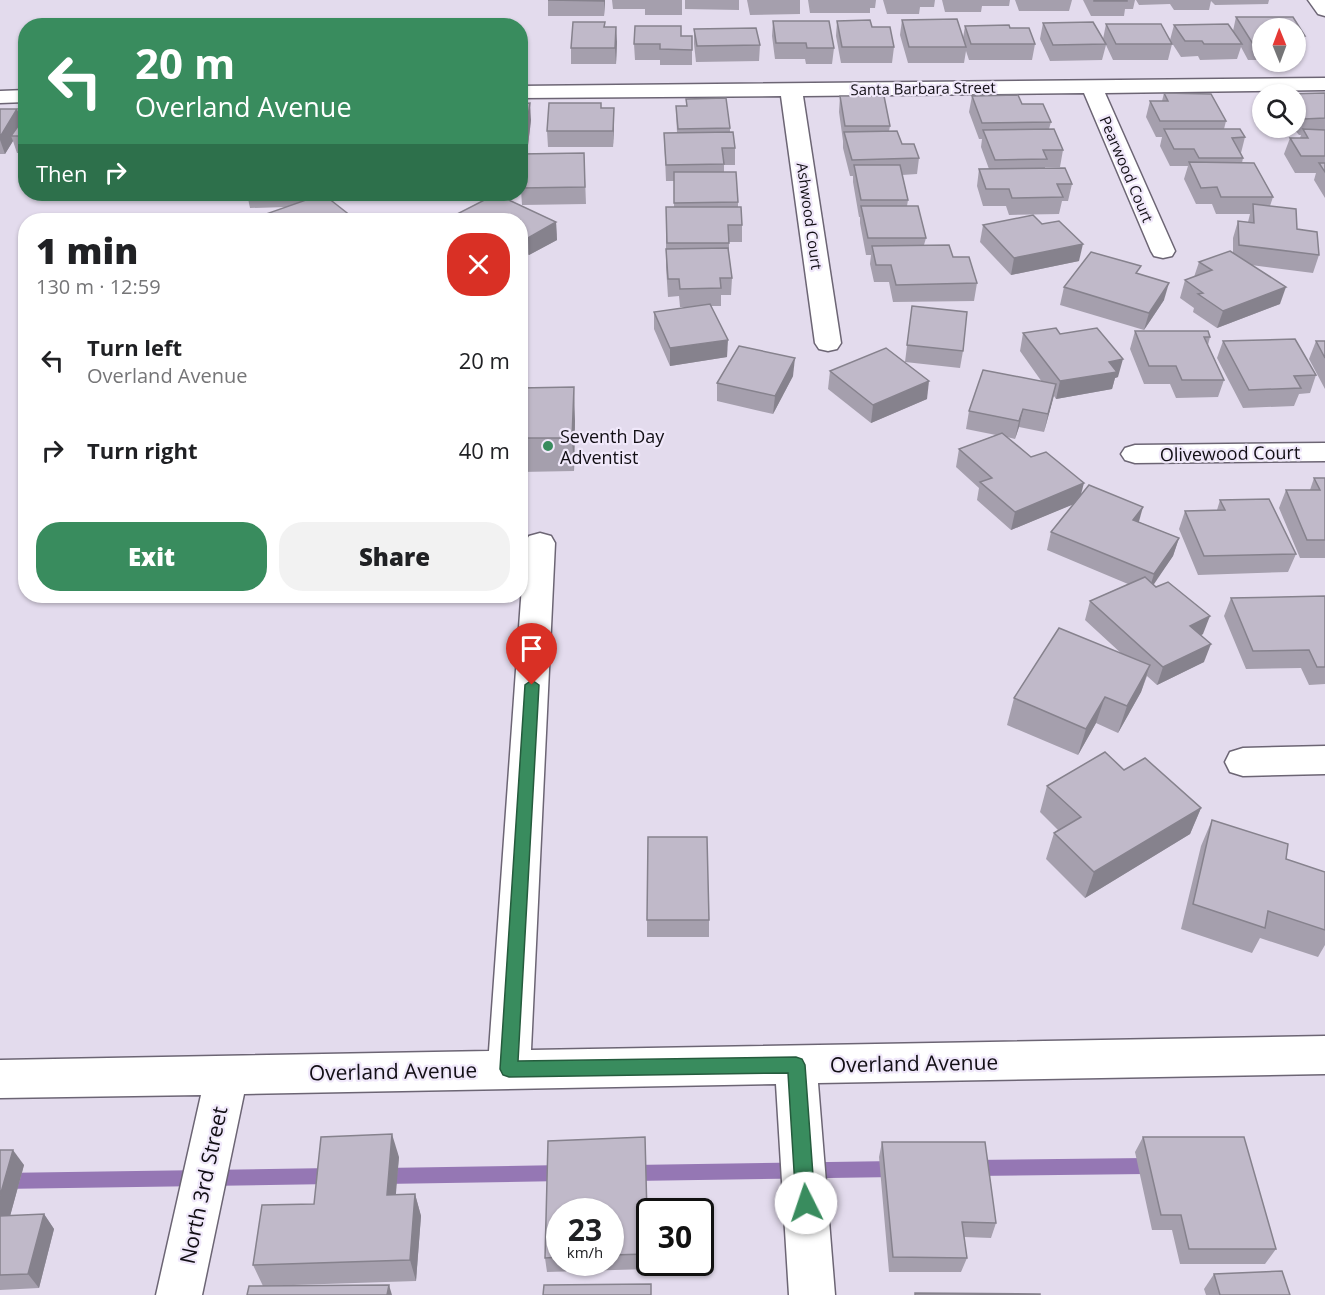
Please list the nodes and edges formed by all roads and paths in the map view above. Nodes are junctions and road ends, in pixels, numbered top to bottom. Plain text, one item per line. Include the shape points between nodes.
1 (1318, 0) edge
2 (1325, 10) edge
3 (1325, 84) edge
4 (1092, 87) junction
5 (791, 89) junction
6 (528, 92) edge
7 (18, 96) edge
8 (0, 97) edge
9 (1163, 251) dead end
10 (828, 343) dead end
11 (1325, 452) edge
12 (1135, 454) dead end
13 (540, 543) dead end
14 (1325, 760) edge
15 (1243, 762) dead end
16 (1325, 1056) edge
17 (796, 1065) junction
18 (509, 1069) junction
19 (227, 1074) junction
20 (0, 1079) edge
21 (179, 1295) edge
22 (812, 1295) edge

1 - 2 street
3 - 4 street, Santa Barbara Street
4 - 5 street, Santa Barbara Street
4 - 9 street, Pearwood Court
5 - 6 street, Santa Barbara Street
5 - 10 street, Ashwood Court
7 - 8 street
11 - 12 street, Olivewood Court
13 - 18 street
14 - 15 street
16 - 17 street, Overland Avenue
17 - 18 street, Overland Avenue
17 - 22 street
18 - 19 street, Overland Avenue
19 - 20 street, Overland Avenue
19 - 21 street, North 3rd Street

